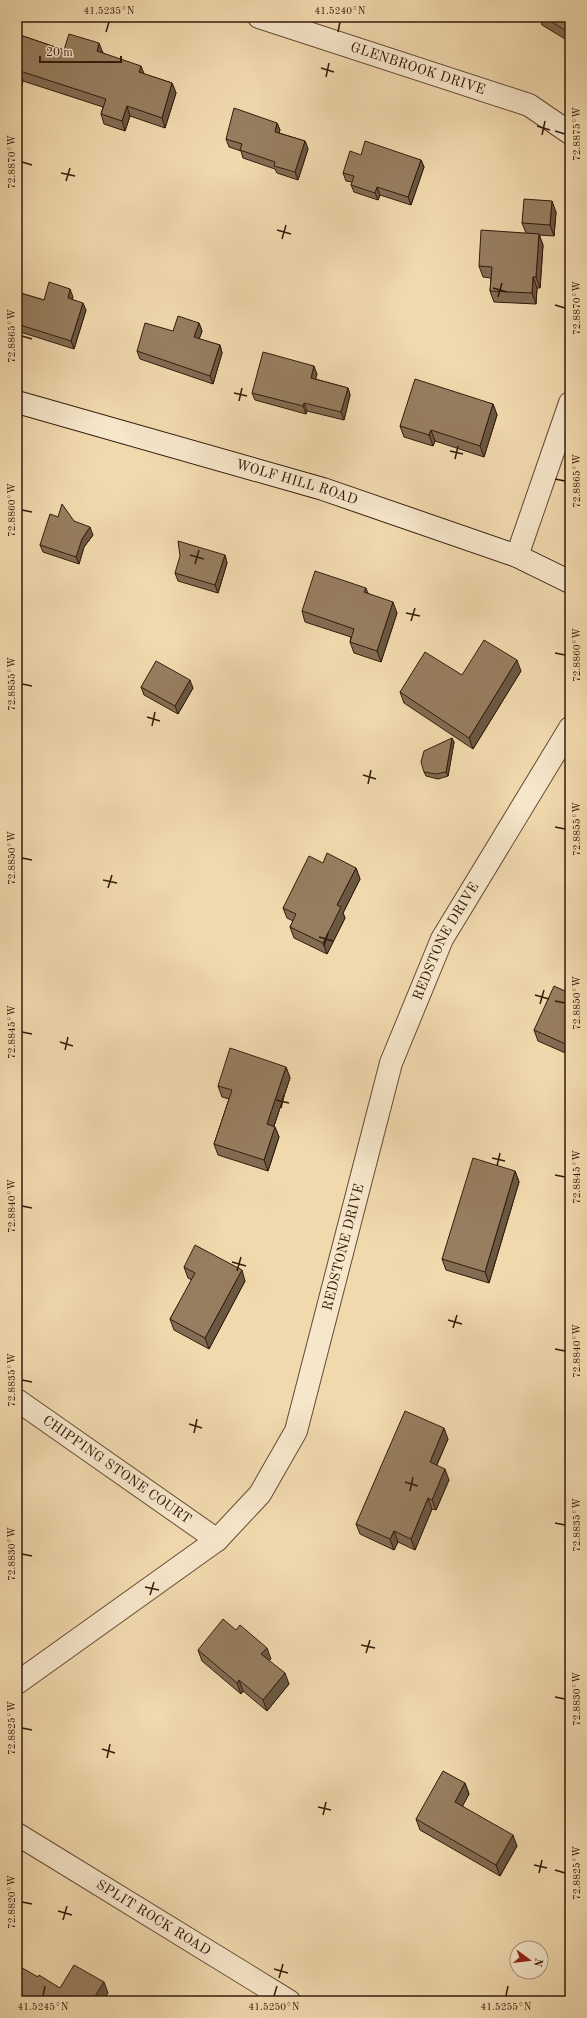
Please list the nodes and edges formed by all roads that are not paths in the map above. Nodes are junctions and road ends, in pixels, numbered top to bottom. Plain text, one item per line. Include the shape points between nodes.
1 (258, 17) edge
2 (570, 133) edge
3 (17, 402) edge
4 (570, 403) edge
5 (517, 556) junction
6 (570, 582) edge
7 (570, 728) edge
8 (17, 1400) edge
9 (217, 1540) junction
10 (17, 1683) edge
11 (17, 1834) edge
12 (289, 2001) edge

1 - 2 street, GLENBROOK DRIVE via 529,105
3 - 5 street, WOLF HILL ROAD via 323,489
4 - 5 street
5 - 6 street, WOLF HILL ROAD
7 - 9 street, REDSTONE DRIVE via 442,939 391,1064 296,1431 260,1494
8 - 9 street, CHIPPING STONE COURT
9 - 10 street, REDSTONE DRIVE
11 - 12 street, SPLIT ROCK ROAD

